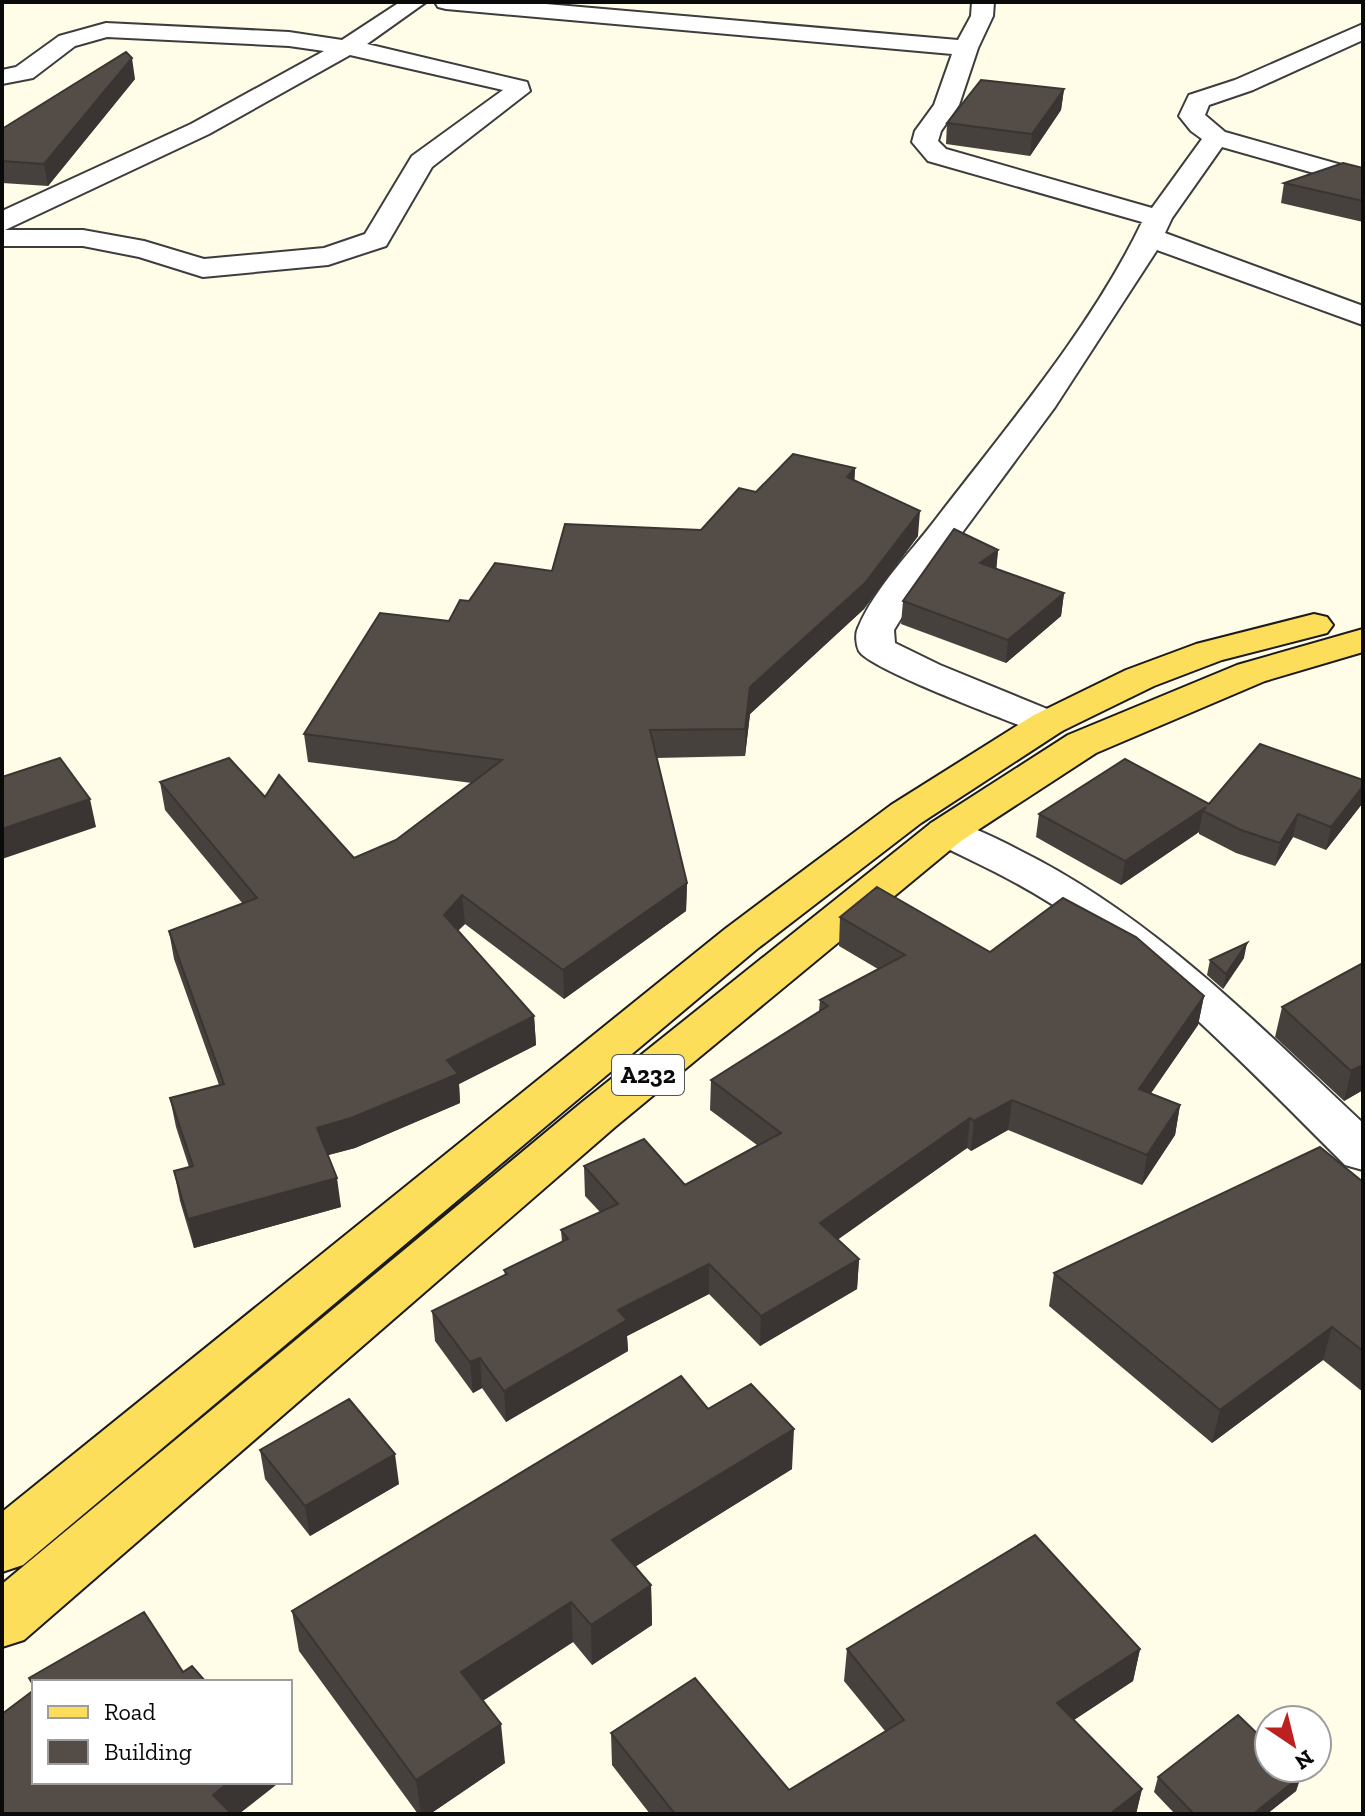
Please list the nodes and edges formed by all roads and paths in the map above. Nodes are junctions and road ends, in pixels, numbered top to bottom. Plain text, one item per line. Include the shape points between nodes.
1 (415, 2) edge
2 (446, 2) edge
3 (983, 2) edge
4 (1363, 31) edge
5 (351, 48) junction
6 (966, 48) junction
7 (2, 77) edge
8 (1216, 137) junction
9 (1363, 179) edge
10 (2, 222) edge
11 (1153, 228) junction
12 (2, 238) edge
13 (1363, 316) edge
14 (1363, 612) edge
15 (1363, 640) edge
16 (1048, 723) junction
17 (946, 832) junction
18 (1363, 1152) edge
19 (2, 1547) edge
20 (2, 1621) edge

1 - 5 street
2 - 6 street
3 - 6 street
4 - 8 street via 1198,100 1192,116
5 - 7 street via 289,39 106,30 67,41 24,73
5 - 10 street via 200,129
5 - 12 street via 518,87 421,162 376,240 328,256 203,268 83,238
6 - 11 street via 946,105 925,142 937,155
8 - 9 street
8 - 11 street
11 - 13 street
11 - 16 street via 1138,261 1044,400 875,630 876,648
14 - 16 main road, A232 via 1209,652 1140,678
15 - 17 main road, A232 via 1251,673 1082,744
16 - 19 main road, A232 via 906,814 741,939
17 - 18 street via 1015,863 1079,902 1156,960
17 - 20 main road, A232 via 598,1115

